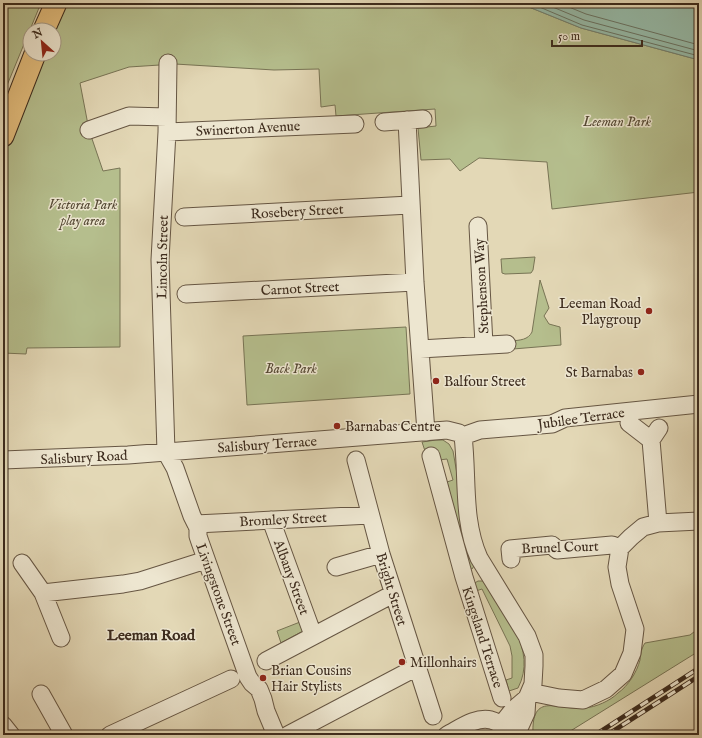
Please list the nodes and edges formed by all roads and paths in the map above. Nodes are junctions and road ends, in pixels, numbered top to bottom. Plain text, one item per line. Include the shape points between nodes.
1 (56, 3) edge
2 (48, 22) edge
3 (32, 62) edge
4 (168, 63) dead end
5 (384, 122) dead end
6 (167, 124) junction
7 (355, 124) dead end
8 (89, 130) dead end
9 (3, 136) edge
10 (410, 205) junction
11 (184, 217) dead end
12 (478, 226) dead end
13 (415, 282) junction
14 (186, 294) dead end
15 (507, 344) dead end
16 (484, 345) junction
17 (420, 349) junction
18 (699, 404) edge
19 (629, 423) dead end
20 (426, 432) junction
21 (463, 436) junction
22 (166, 452) junction
23 (431, 456) dead end
24 (3, 460) edge
25 (356, 460) dead end
26 (370, 515) junction
27 (271, 520) junction
28 (699, 521) edge
29 (658, 523) junction
30 (196, 524) junction
31 (620, 548) junction
32 (381, 554) junction
33 (511, 559) dead end
34 (206, 560) junction
35 (22, 563) dead end
36 (336, 567) dead end
37 (487, 571) junction
38 (464, 577) junction
39 (43, 593) junction
40 (393, 594) junction
41 (313, 635) junction
42 (61, 638) dead end
43 (266, 660) dead end
44 (417, 668) junction
45 (231, 679) dead end
46 (41, 694) dead end
47 (528, 695) junction
48 (502, 698) dead end
49 (433, 716) dead end
50 (3, 725) edge
51 (506, 729) edge
52 (11, 735) edge
53 (64, 735) edge
54 (110, 735) edge
55 (276, 735) edge
56 (288, 735) edge
57 (447, 735) edge

1 - 2 main road
3 - 9 main road
4 - 6 street, Lincoln Street
5 - 10 street via 415,120
6 - 7 street, Swinerton Avenue via 328,119
6 - 8 street, Swinerton Avenue via 128,116
6 - 22 street, Lincoln Street via 160,260
10 - 11 street, Rosebery Street
10 - 13 street
12 - 16 street, Stephenson Way
13 - 14 street, Carnot Street
13 - 17 street
15 - 16 street, Stephenson Way
16 - 17 street, Stephenson Way
17 - 20 street
18 - 21 street, Jubilee Terrace via 565,418 552,424 480,430
19 - 29 street via 655,434
20 - 21 street, Salisbury Terrace via 447,430
20 - 22 street, Salisbury Terrace
21 - 37 street, Kingsland Terrace via 469,529 474,548
22 - 24 street, Salisbury Road
22 - 30 street, Livingstone Street via 175,468
23 - 38 street, Kingsland Terrace
25 - 26 street, Bright Street
26 - 27 street, Bromley Street
26 - 32 street, Bright Street
27 - 30 street, Bromley Street
27 - 41 street, Albany Street
28 - 29 street
29 - 31 street via 643,527
30 - 34 street, Livingstone Street
31 - 33 street, Brunel Court via 612,545 558,550 552,545 510,549
31 - 47 street via 617,567 620,584 635,629 632,653 623,674 606,690 583,700
32 - 36 street
32 - 40 street, Bright Street
34 - 39 street via 134,582
34 - 55 street, Livingstone Street via 248,677 259,689
35 - 39 street
37 - 38 street, Kingsland Terrace
37 - 47 street, Kingsland Terrace via 527,636 534,655 533,684
38 - 48 street, Kingsland Terrace
39 - 42 street
40 - 41 street
40 - 44 street, Bright Street
41 - 43 street
44 - 49 street, Bright Street
44 - 56 street
45 - 54 street
46 - 53 street
47 - 51 street via 513,710
50 - 52 street
51 - 57 street via 482,719

